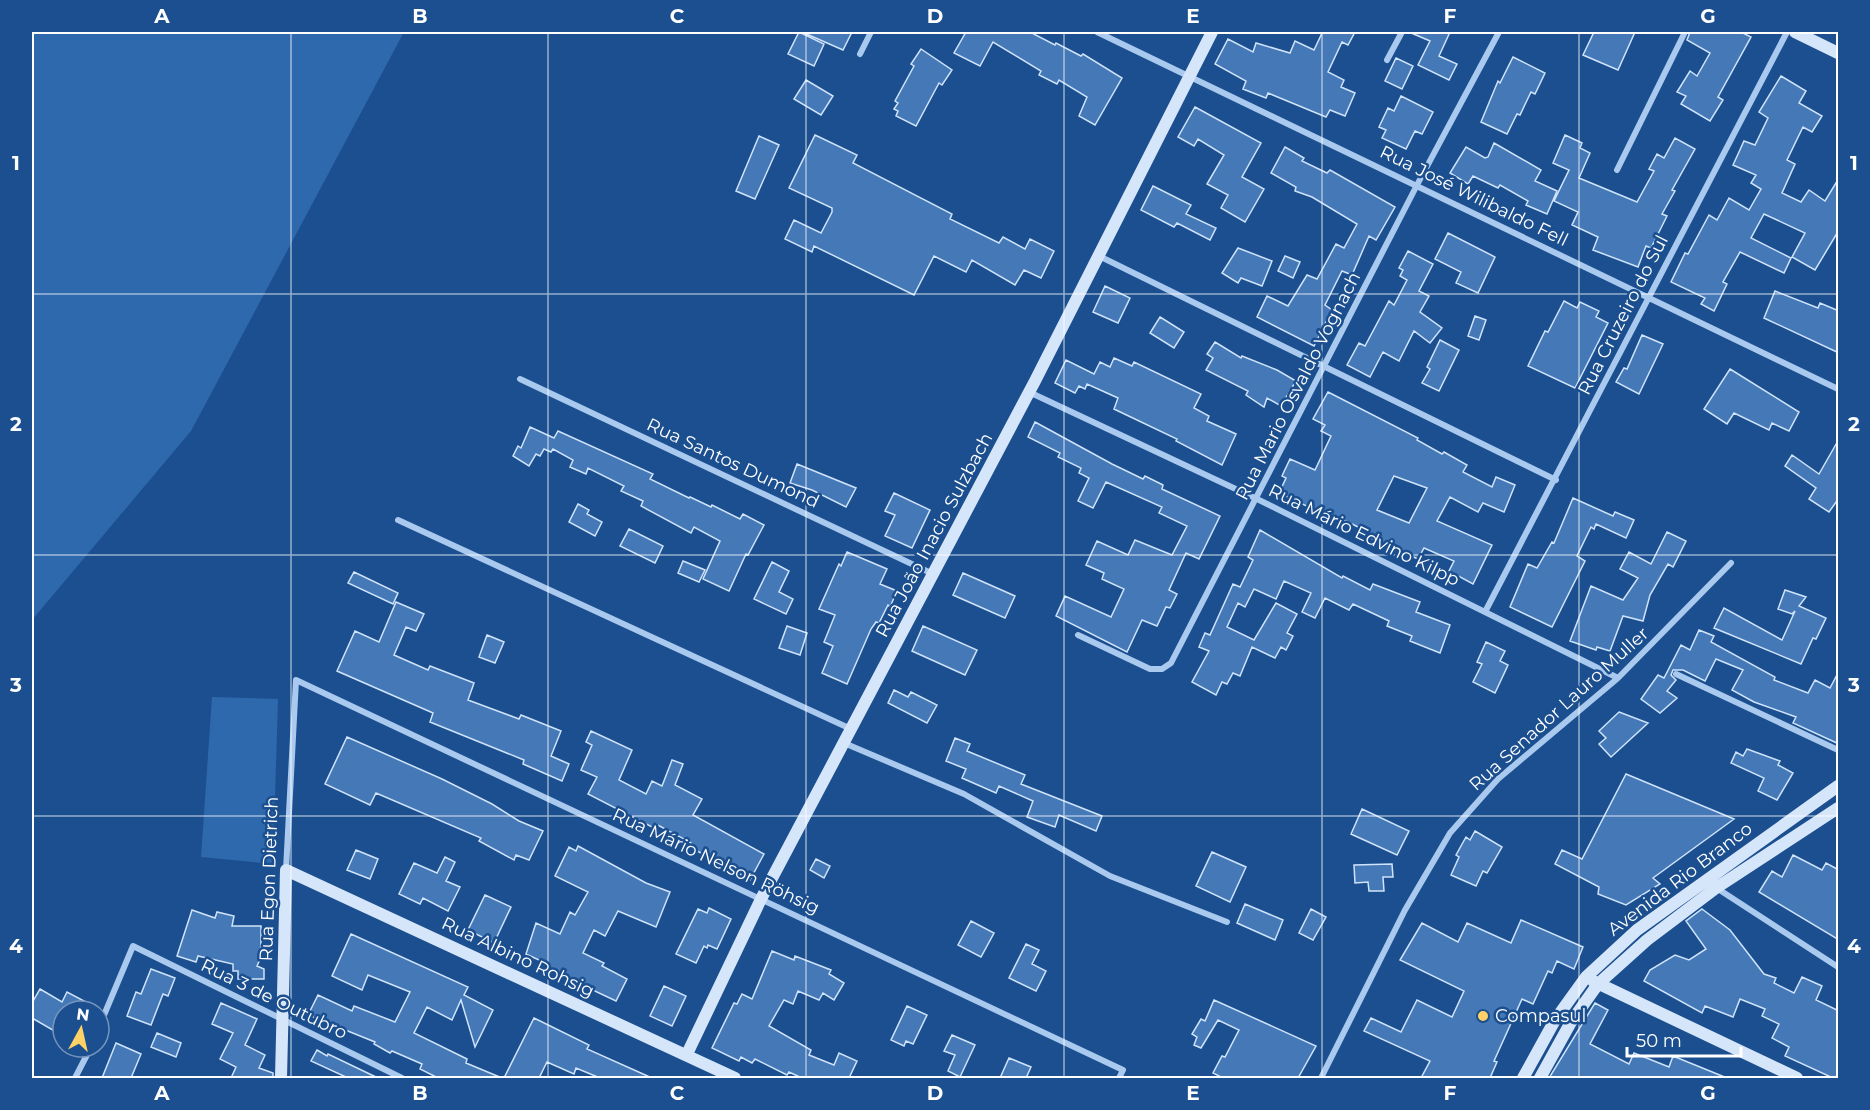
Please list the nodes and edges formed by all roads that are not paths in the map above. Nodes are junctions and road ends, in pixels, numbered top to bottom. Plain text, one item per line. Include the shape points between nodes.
1 (871, 32) edge
2 (1097, 32) edge
3 (1212, 32) edge
4 (1402, 32) edge
5 (1499, 32) edge
6 (1685, 32) edge
7 (1787, 32) edge
8 (1795, 32) edge
9 (1839, 53) edge
10 (860, 54) dead end
11 (1387, 60) dead end
12 (1190, 75) junction
13 (1617, 170) dead end
14 (1417, 185) junction
15 (1099, 256) junction
16 (1648, 297) junction
17 (1325, 368) junction
18 (520, 379) dead end
19 (1839, 389) edge
20 (1029, 392) junction
21 (1556, 480) junction
22 (1257, 499) junction
23 (398, 520) dead end
24 (1731, 563) dead end
25 (933, 574) junction
26 (1485, 612) junction
27 (1078, 635) dead end
28 (1676, 674) dead end
29 (1618, 678) junction
30 (296, 680) joint
31 (851, 729) junction
32 (844, 743) junction
33 (1839, 750) edge
34 (1839, 786) edge
35 (1839, 808) edge
36 (286, 870) junction
37 (1705, 879) junction
38 (1716, 888) junction
39 (761, 899) junction
40 (1227, 922) dead end
41 (1839, 967) edge
42 (1586, 977) junction
43 (1598, 984) junction
44 (111, 999) edge
45 (282, 1021) junction
46 (687, 1054) junction
47 (85, 1059) edge
48 (75, 1078) edge
49 (281, 1078) edge
50 (402, 1078) edge
51 (735, 1078) edge
52 (1119, 1078) edge
53 (1321, 1078) edge
54 (1523, 1078) edge
55 (1540, 1078) edge
56 (1797, 1078) edge

1 - 10 street
2 - 12 street, Rua José Wilibaldo Fell
3 - 12 street, Rua João Inacio Sulzbach
4 - 11 street
5 - 14 street, Rua Mario Osvaldo Vognach
6 - 13 street
7 - 16 street, Rua Cruzeiro do Sul
8 - 9 street
12 - 14 street, Rua José Wilibaldo Fell
12 - 15 street, Rua João Inacio Sulzbach
14 - 16 street, Rua José Wilibaldo Fell
14 - 17 street, Rua Mario Osvaldo Vognach
15 - 17 street
15 - 20 street, Rua João Inacio Sulzbach
16 - 19 street, Rua José Wilibaldo Fell
16 - 21 street, Rua Cruzeiro do Sul
17 - 21 street
17 - 22 street, Rua Mario Osvaldo Vognach
18 - 25 street, Rua Santos Dumond
20 - 22 street, Rua Mário Edvino Kilpp
20 - 25 street, Rua João Inacio Sulzbach
21 - 26 street, Rua Cruzeiro do Sul
22 - 26 street, Rua Mário Edvino Kilpp
22 - 27 street, Rua Mario Osvaldo Vognach via 1171,663 1162,669 1150,669
23 - 31 street
24 - 29 street, Rua Senador Lauro Muller
25 - 31 street, Rua João Inacio Sulzbach
26 - 29 street, Rua Mário Edvino Kilpp
28 - 33 street
29 - 53 street, Rua Senador Lauro Muller via 1498,779 1450,833 1405,910
30 - 36 street, Rua Egon Dietrich
30 - 39 street, Rua Mário Nelson Röhsig
31 - 32 street, Rua João Inacio Sulzbach
32 - 39 street, Rua João Inacio Sulzbach
32 - 40 street via 964,794 1110,876
34 - 37 street, Avenida Rio Branco
35 - 38 street, Avenida Rio Branco
36 - 45 street, Rua Egon Dietrich
36 - 46 street, Rua Albino Rohsig
37 - 38 street
37 - 42 street, Avenida Rio Branco via 1637,930
38 - 41 street
38 - 43 street, Avenida Rio Branco via 1647,940
39 - 46 street, Rua João Inacio Sulzbach
39 - 52 street, Rua Mário Nelson Röhsig via 1122,1070
42 - 43 street
42 - 54 street, Avenida Rio Branco via 1555,1020
43 - 55 street, Avenida Rio Branco via 1571,1022
43 - 56 street
44 - 45 street, Rua 3 de Outubro via 133,946
45 - 49 street, Rua Egon Dietrich
45 - 50 street, Rua 3 de Outubro
46 - 51 street, Rua Albino Rohsig
47 - 48 street

